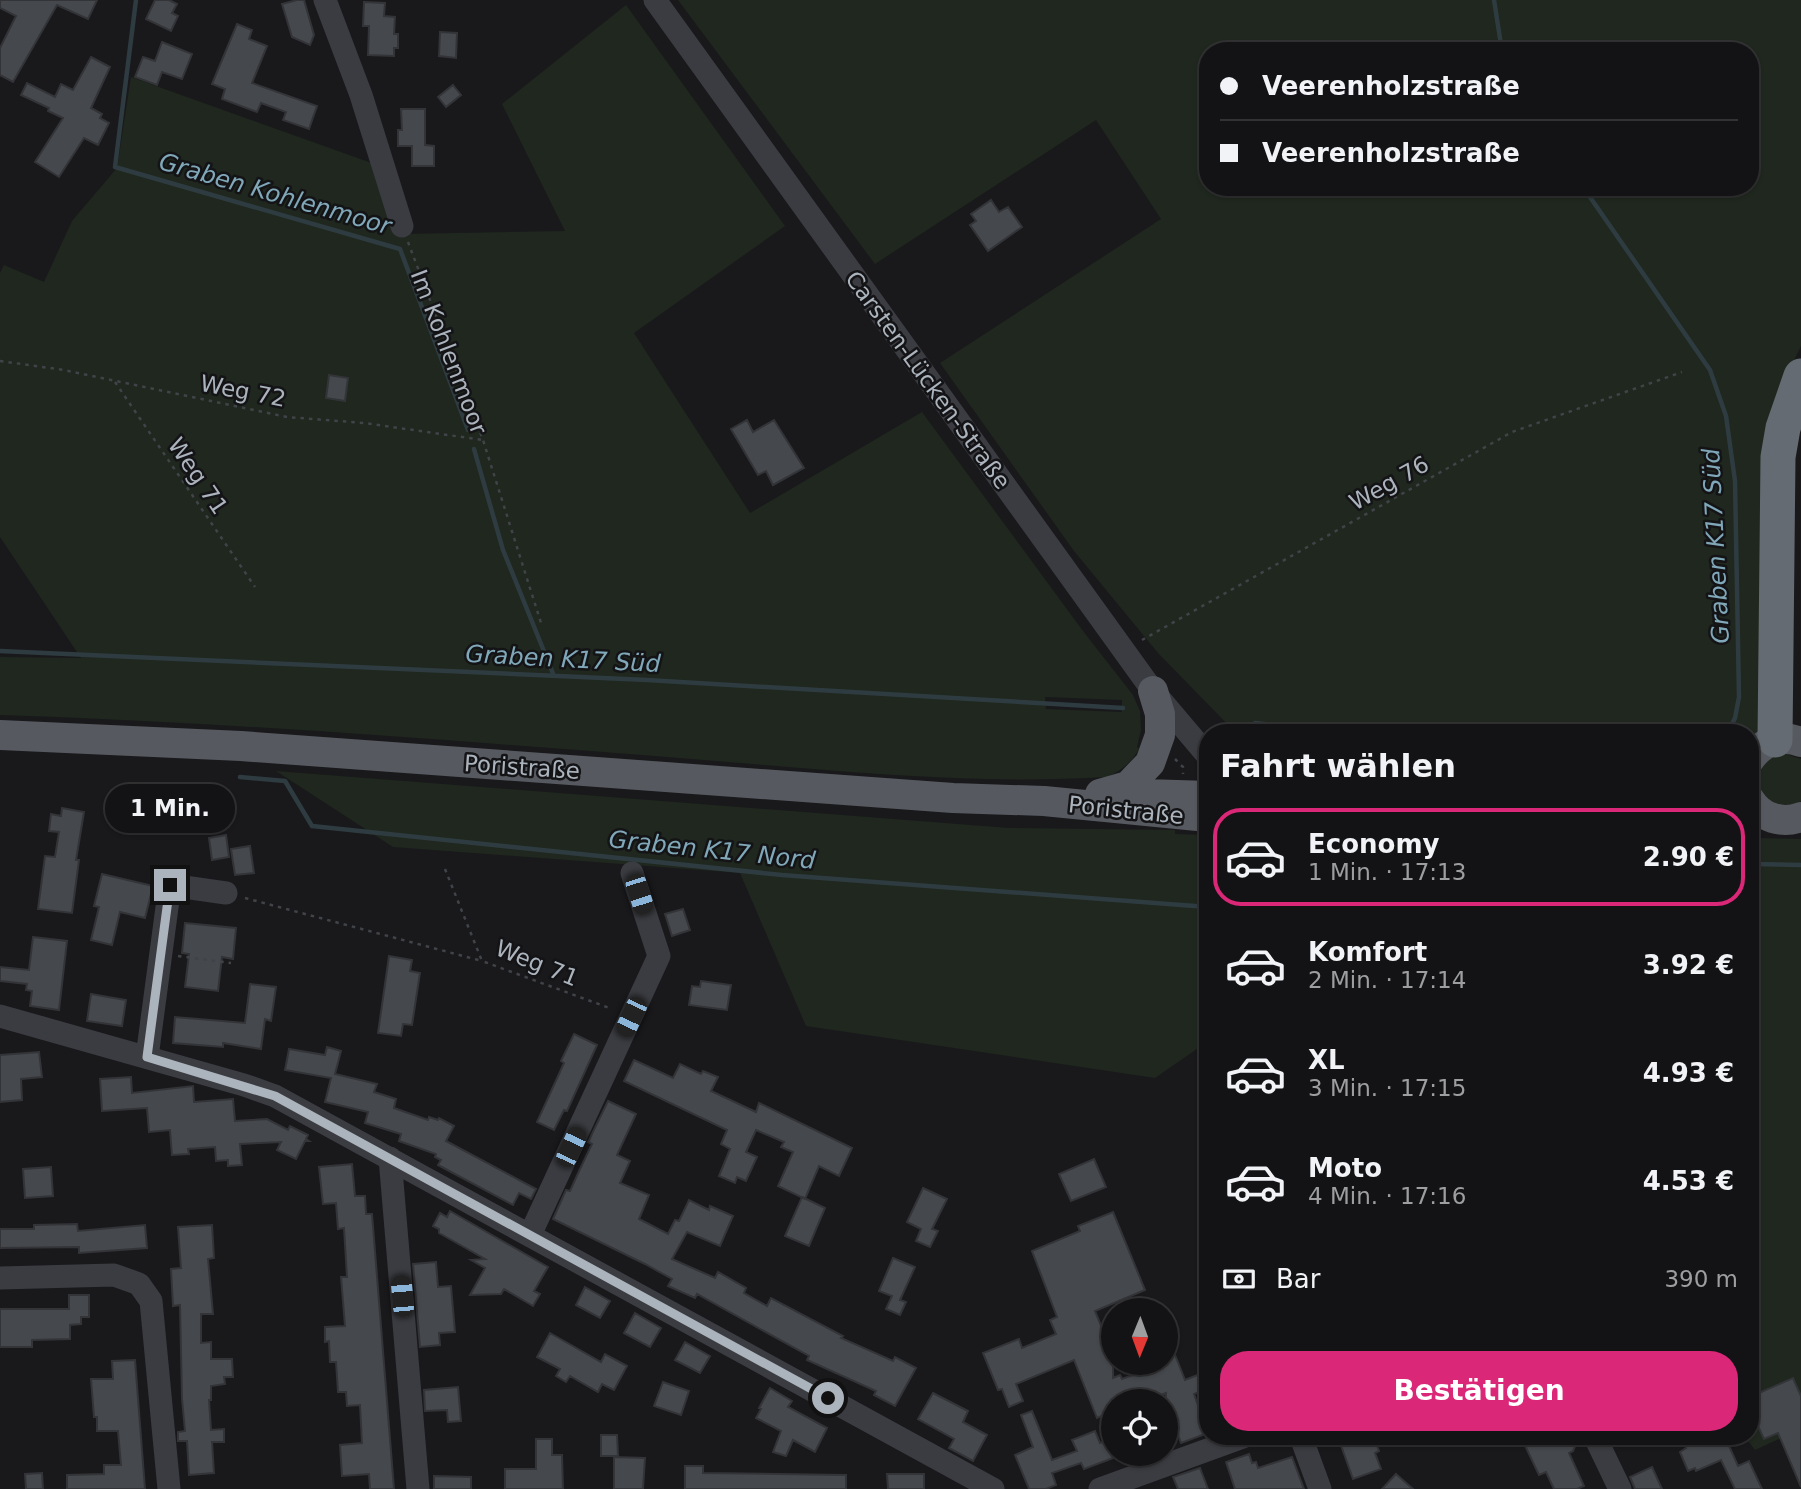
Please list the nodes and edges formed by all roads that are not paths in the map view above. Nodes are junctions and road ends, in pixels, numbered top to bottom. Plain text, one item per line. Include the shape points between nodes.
1 (326, 0) edge
2 (655, 0) edge
3 (402, 226) road end
4 (1801, 376) edge
5 (1801, 426) edge
6 (1786, 656) junction
7 (1801, 690) edge
8 (1153, 691) junction
9 (0, 735) edge
10 (1199, 745) edge
11 (1780, 745) edge
12 (1100, 794) junction
13 (1199, 796) edge
14 (1044, 801) junction
15 (1759, 814) edge
16 (1759, 815) edge
17 (1199, 816) edge
18 (1801, 817) edge
19 (1801, 834) edge
20 (632, 873) dead end
21 (226, 893) road end
22 (0, 1016) edge
23 (147, 1057) junction
24 (390, 1158) junction
25 (530, 1235) junction
26 (0, 1278) edge
27 (1221, 1445) edge
28 (1304, 1445) edge
29 (1599, 1445) edge
30 (169, 1489) edge
31 (418, 1489) edge
32 (993, 1489) edge
33 (1100, 1489) edge
34 (1320, 1489) edge
35 (1620, 1489) edge

1 - 3 street
2 - 8 street, Carsten-Lücken-Straße
4 - 11 highway via 1778,457
5 - 6 highway via 1791,452 1787,489
6 - 7 highway
6 - 11 highway
8 - 10 street, Carsten-Lücken-Straße
8 - 12 main road via 1160,735 1150,763 1128,786
9 - 14 main road, Poristraße via 241,746
12 - 13 main road, Poristraße
12 - 14 main road, Poristraße
14 - 17 main road, Poristraße
15 - 18 main road via 1782,820
16 - 19 main road
20 - 25 street via 659,956
21 - 23 street via 170,885
22 - 23 street
23 - 24 street via 275,1096
24 - 25 street
24 - 31 street
25 - 32 street
26 - 30 street via 114,1275 139,1284 151,1301
27 - 33 street
28 - 34 street
29 - 35 street

